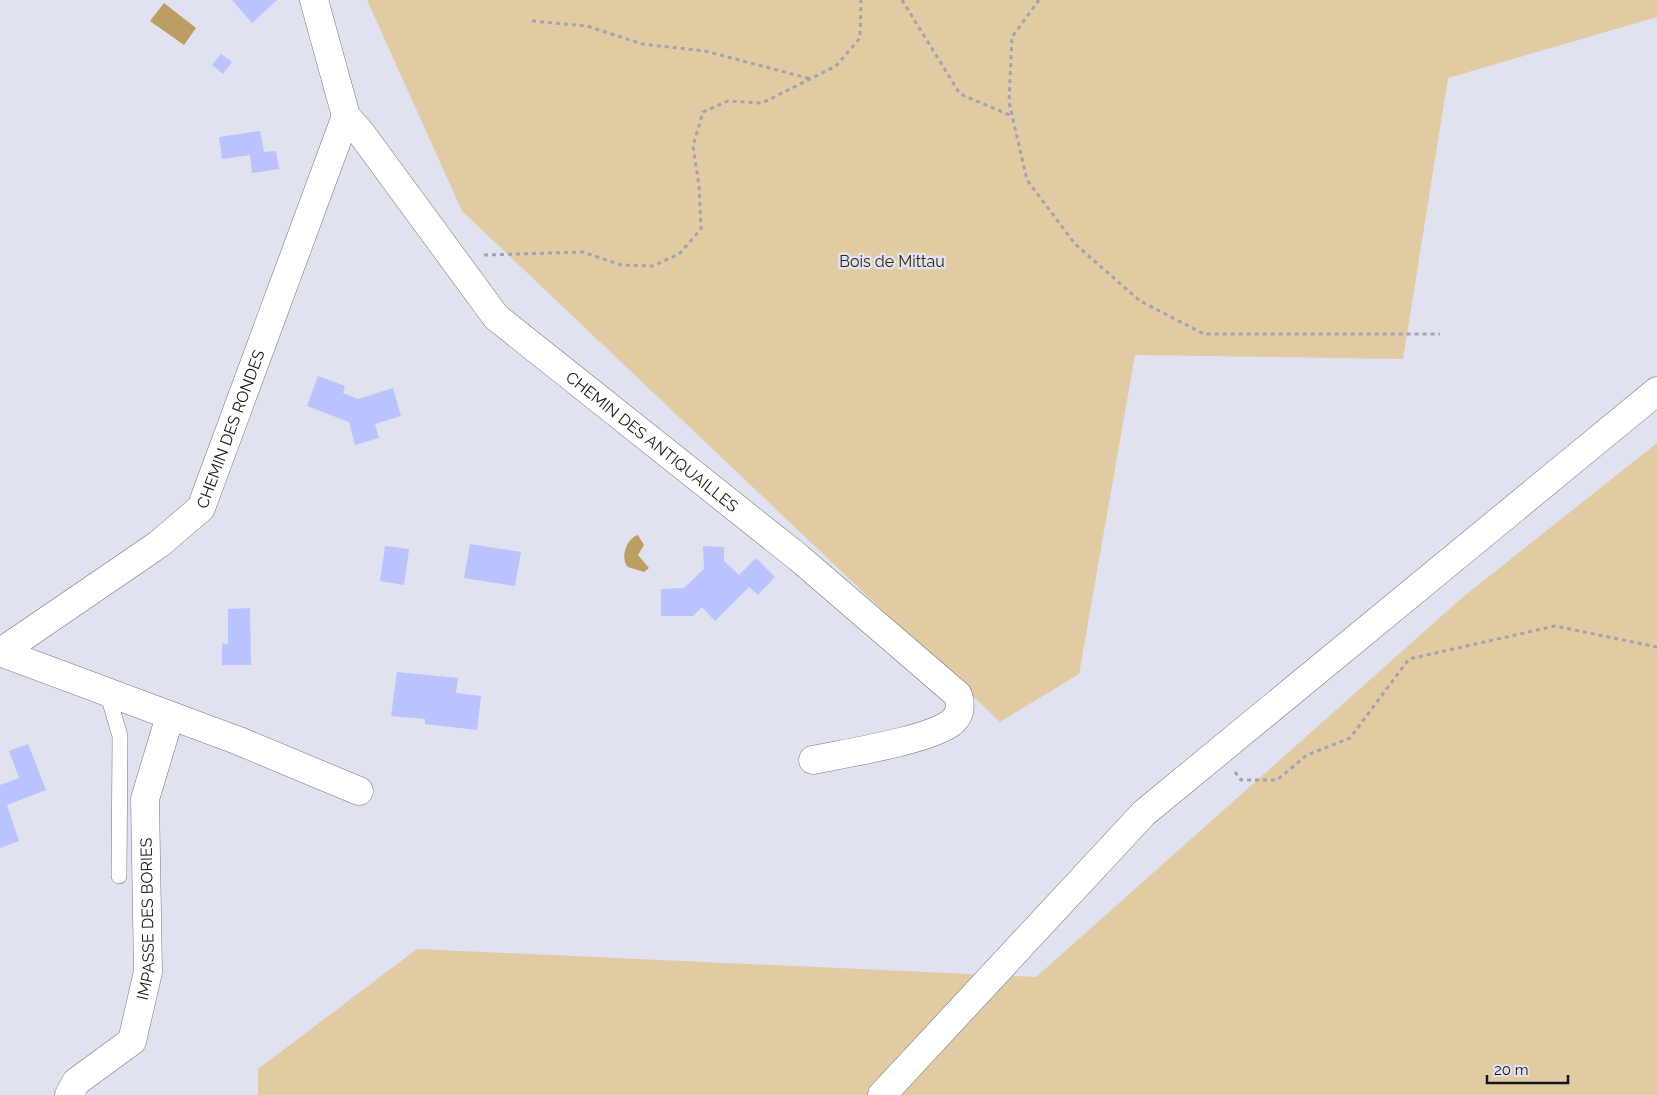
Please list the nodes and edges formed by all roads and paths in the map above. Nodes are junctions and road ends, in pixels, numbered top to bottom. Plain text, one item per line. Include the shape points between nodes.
1 (314, 0) edge
2 (861, 0) edge
3 (902, 0) edge
4 (1039, 0) edge
5 (532, 21) dead end
6 (811, 80) junction
7 (346, 116) junction
8 (1012, 116) junction
9 (451, 256) junction
10 (1440, 334) dead end
11 (1657, 391) edge
12 (1657, 647) edge
13 (1, 652) edge
14 (107, 692) junction
15 (170, 716) junction
16 (1218, 752) junction
17 (813, 760) dead end
18 (359, 791) dead end
19 (119, 876) dead end
20 (69, 1095) edge
21 (882, 1095) edge

1 - 7 street, CHEMIN DES ANTIQUAILLES
2 - 6 path via 860,38 836,66
3 - 8 path via 960,94
4 - 8 path via 1012,37 1009,102
5 - 6 path via 586,26 642,44 705,51
6 - 9 path via 762,103 728,101 703,112 693,146 701,229 680,254 653,266 620,264 583,252
7 - 9 street, CHEMIN DES ANTIQUAILLES
7 - 13 street, CHEMIN DES RONDES via 201,508 159,544
8 - 10 path via 1027,180 1076,244 1140,301 1204,334
9 - 17 street, CHEMIN DES ANTIQUAILLES via 496,317 799,558 958,695 959,713 951,722 921,736
11 - 16 street
12 - 16 path via 1555,626 1409,658 1350,738 1307,755 1277,780 1241,780
13 - 14 street
14 - 15 street
14 - 19 lane via 120,736
15 - 18 street
15 - 20 street, IMPASSE DES BORIES via 146,799 148,972 132,1041 76,1082
16 - 21 street via 1144,813

